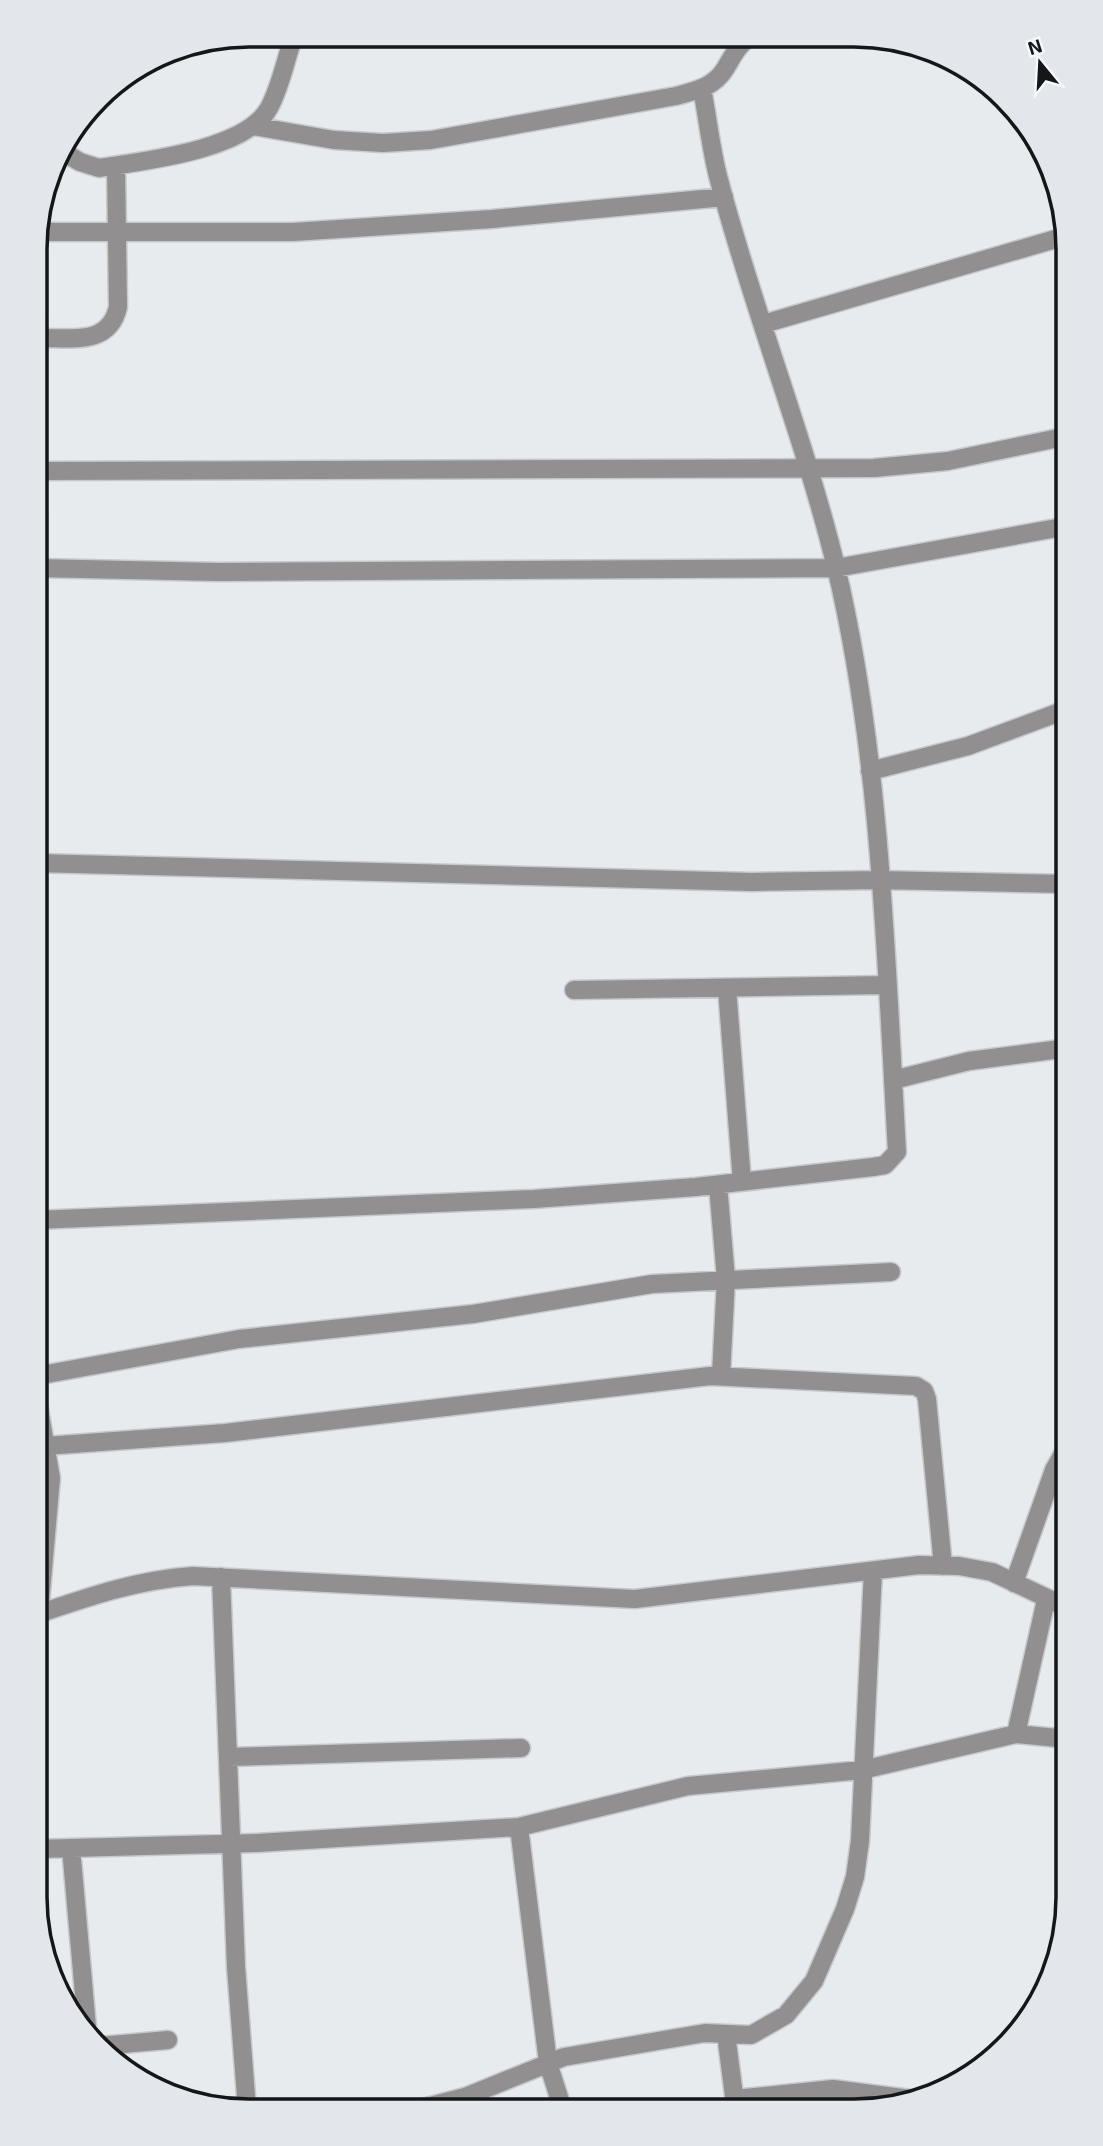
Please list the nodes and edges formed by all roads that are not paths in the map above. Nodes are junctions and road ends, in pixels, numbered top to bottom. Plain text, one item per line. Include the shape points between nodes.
1 (290, 47) edge
2 (736, 47) edge
3 (702, 89) junction
4 (254, 126) junction
5 (70, 156) edge
6 (117, 166) junction
7 (724, 197) junction
8 (48, 232) edge
9 (119, 233) junction
10 (1055, 239) edge
11 (763, 324) junction
12 (47, 338) edge
13 (1056, 439) edge
14 (809, 470) junction
15 (47, 471) edge
16 (1056, 528) edge
17 (47, 568) edge
18 (836, 568) junction
19 (1056, 714) edge
20 (870, 771) junction
21 (47, 863) edge
22 (879, 880) junction
23 (1056, 884) edge
24 (886, 985) junction
25 (727, 988) junction
26 (574, 990) dead end
27 (1056, 1050) edge
28 (892, 1080) junction
29 (742, 1182) junction
30 (718, 1185) junction
31 (47, 1220) edge
32 (891, 1272) dead end
33 (726, 1279) junction
34 (47, 1374) edge
35 (720, 1376) junction
36 (47, 1446) edge
37 (47, 1457) edge
38 (1055, 1468) edge
39 (47, 1517) edge
40 (943, 1566) junction
41 (873, 1571) junction
42 (221, 1577) junction
43 (1014, 1583) junction
44 (1046, 1600) junction
45 (1055, 1603) edge
46 (47, 1611) edge
47 (1016, 1734) junction
48 (1055, 1738) edge
49 (521, 1748) dead end
50 (228, 1757) junction
51 (862, 1770) junction
52 (519, 1827) junction
53 (232, 1844) junction
54 (71, 1848) junction
55 (47, 1849) edge
56 (86, 2016) edge
57 (726, 2034) junction
58 (168, 2040) dead end
59 (112, 2045) edge
60 (548, 2063) junction
61 (885, 2096) edge
62 (246, 2099) edge
63 (457, 2099) edge
64 (559, 2099) edge
65 (735, 2099) edge
66 (772, 2099) edge

1 - 4 street via 269,108
2 - 3 street via 716,81
3 - 4 street via 431,140 334,140
3 - 7 street
4 - 6 street via 227,141
5 - 6 street via 99,168
6 - 9 street
7 - 9 street via 293,232
7 - 11 street
8 - 9 street
9 - 12 street via 115,321 97,336
10 - 11 street
11 - 14 street
13 - 14 street via 948,461
14 - 15 street
14 - 18 street
16 - 18 street
17 - 18 street via 218,572
18 - 20 street
19 - 20 street via 968,746
20 - 22 street
21 - 22 street via 752,882
22 - 23 street
22 - 24 street
24 - 25 street
24 - 28 street
25 - 26 street
25 - 29 street
27 - 28 street via 969,1061
28 - 29 street via 897,1153 885,1165
29 - 30 street
30 - 31 street via 373,1208
30 - 33 street
32 - 33 street
33 - 34 street via 652,1284 473,1314 239,1339
33 - 35 street
35 - 36 street via 225,1433
35 - 40 street via 893,1383 924,1391
37 - 39 street via 51,1478
38 - 43 street
40 - 41 street
40 - 43 street via 992,1572
41 - 42 street via 635,1599
41 - 51 street
42 - 46 street via 154,1579
42 - 50 street
43 - 44 street
44 - 45 street
44 - 47 street
47 - 48 street
47 - 51 street
49 - 50 street
50 - 53 street
51 - 52 street via 688,1786
51 - 57 street via 855,1877 814,1981 786,2015 751,2035
52 - 53 street
52 - 60 street
53 - 54 street
53 - 62 street
54 - 55 street
54 - 56 street
57 - 60 street via 705,2033
57 - 65 street
58 - 59 street
60 - 63 street
60 - 64 street
61 - 66 street via 833,2089

